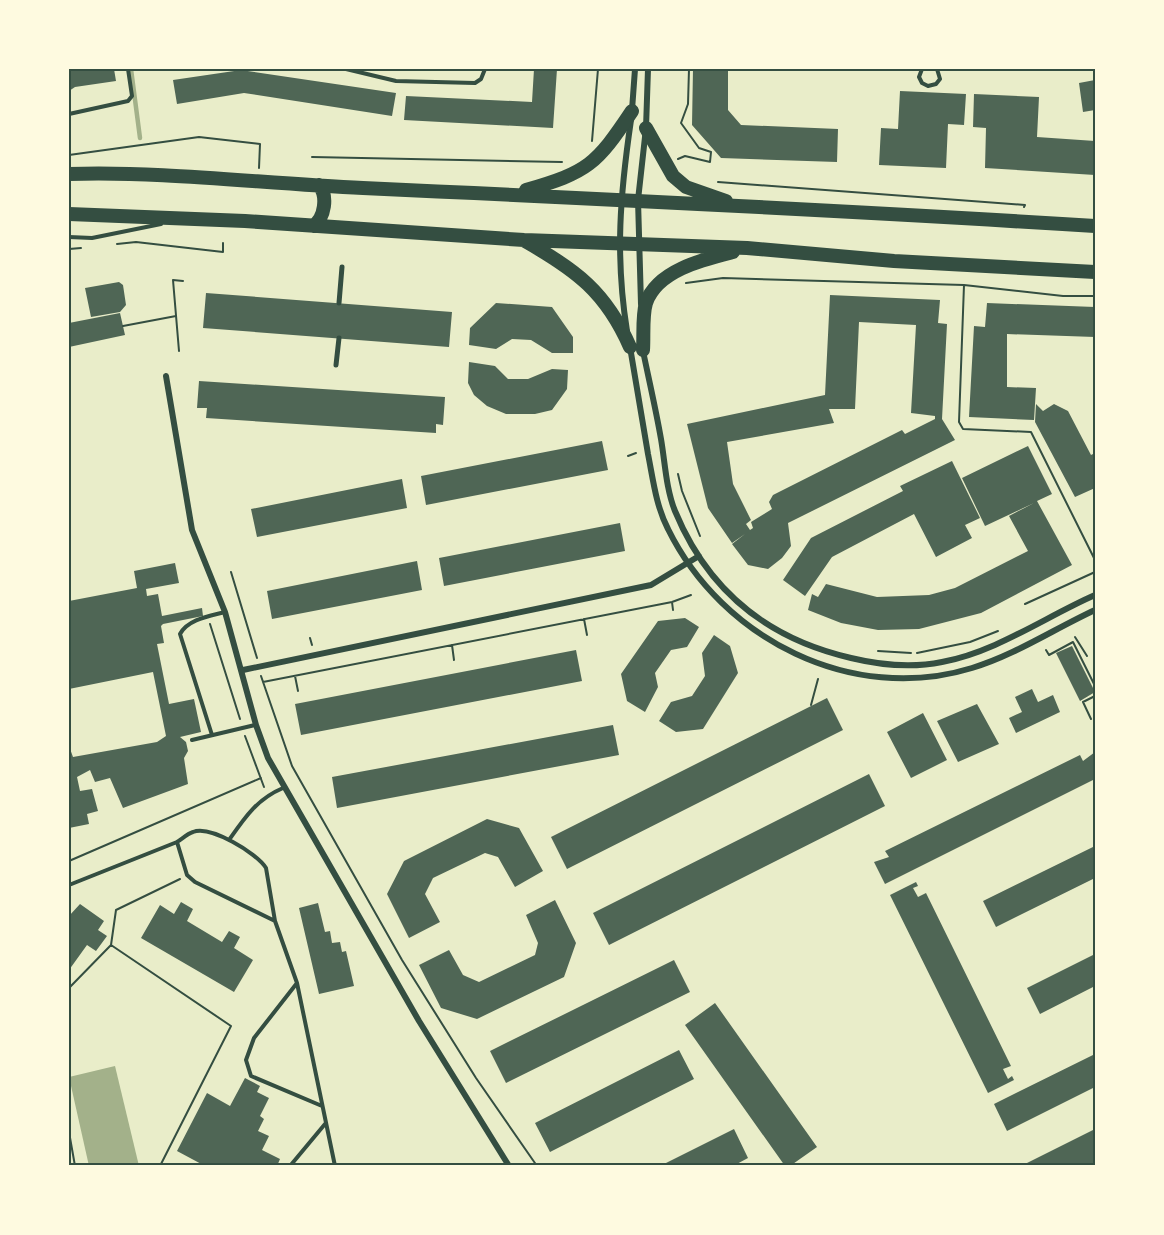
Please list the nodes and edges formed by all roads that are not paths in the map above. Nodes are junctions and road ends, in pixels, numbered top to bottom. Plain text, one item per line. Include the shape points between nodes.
1 (129, 69) edge
2 (346, 69) edge
3 (485, 69) edge
4 (634, 69) edge
5 (648, 69) edge
6 (922, 69) edge
7 (936, 69) edge
8 (632, 111) junction
9 (69, 114) edge
10 (646, 128) junction
11 (69, 174) edge
12 (319, 185) junction
13 (515, 194) junction
14 (620, 198) junction
15 (638, 200) junction
16 (745, 208) junction
17 (69, 214) edge
18 (185, 219) junction
19 (313, 226) junction
20 (1095, 226) edge
21 (69, 237) edge
22 (524, 240) junction
23 (619, 242) junction
24 (639, 243) junction
25 (747, 248) junction
26 (342, 267) dead end
27 (1095, 272) edge
28 (339, 303) dead end
29 (339, 338) dead end
30 (637, 348) junction
31 (336, 365) dead end
32 (166, 376) dead end
33 (699, 556) junction
34 (688, 563) junction
35 (1095, 595) edge
36 (1095, 610) edge
37 (225, 612) junction
38 (997, 642) junction
39 (1003, 656) junction
40 (941, 662) junction
41 (243, 670) junction
42 (942, 675) junction
43 (256, 725) junction
44 (212, 735) junction
45 (192, 740) dead end
46 (283, 788) junction
47 (229, 840) junction
48 (177, 842) junction
49 (69, 885) edge
50 (275, 921) junction
51 (297, 983) junction
52 (322, 1106) junction
53 (326, 1123) junction
54 (290, 1166) edge
55 (335, 1166) edge
56 (509, 1166) edge

1 - 9 lane via 132,96 128,101
2 - 3 lane via 396,81 475,83
4 - 8 street
5 - 10 street
6 - 7 lane via 919,77 928,86 940,78
8 - 13 highway via 606,149 588,167
8 - 14 street
10 - 15 street
10 - 16 highway via 673,176 686,187
11 - 12 highway
12 - 13 highway
12 - 19 highway via 323,192 323,215
13 - 14 highway
14 - 15 highway
14 - 23 street
15 - 16 highway
15 - 24 street
16 - 20 highway
17 - 18 highway
18 - 19 highway
18 - 21 lane via 92,238
19 - 22 highway
22 - 23 highway
22 - 30 highway via 597,291
23 - 24 highway
23 - 30 street via 623,304
24 - 25 highway
24 - 30 street
25 - 27 highway
25 - 30 highway via 684,267 658,285 646,302
26 - 28 street
29 - 31 street
30 - 33 street via 672,503
30 - 34 street via 656,494 667,528
32 - 37 street via 192,530
33 - 34 street
33 - 40 street via 726,592 785,636 866,661
34 - 41 street via 651,585
34 - 42 street via 719,600 754,631 786,651 818,664 865,675
35 - 38 street
36 - 39 street
37 - 41 street
37 - 44 lane via 184,627 180,634
38 - 39 street
38 - 40 street
39 - 42 street
40 - 42 street
41 - 43 street
43 - 44 lane
43 - 46 street
44 - 45 lane
46 - 47 lane via 249,810
46 - 56 street
47 - 48 lane via 211,832 194,831
47 - 50 lane via 265,865
48 - 49 lane
48 - 50 lane via 188,875 195,882
50 - 51 lane
51 - 52 lane
51 - 52 lane via 254,1038 246,1060 251,1076
52 - 53 lane
53 - 54 lane
53 - 55 lane

